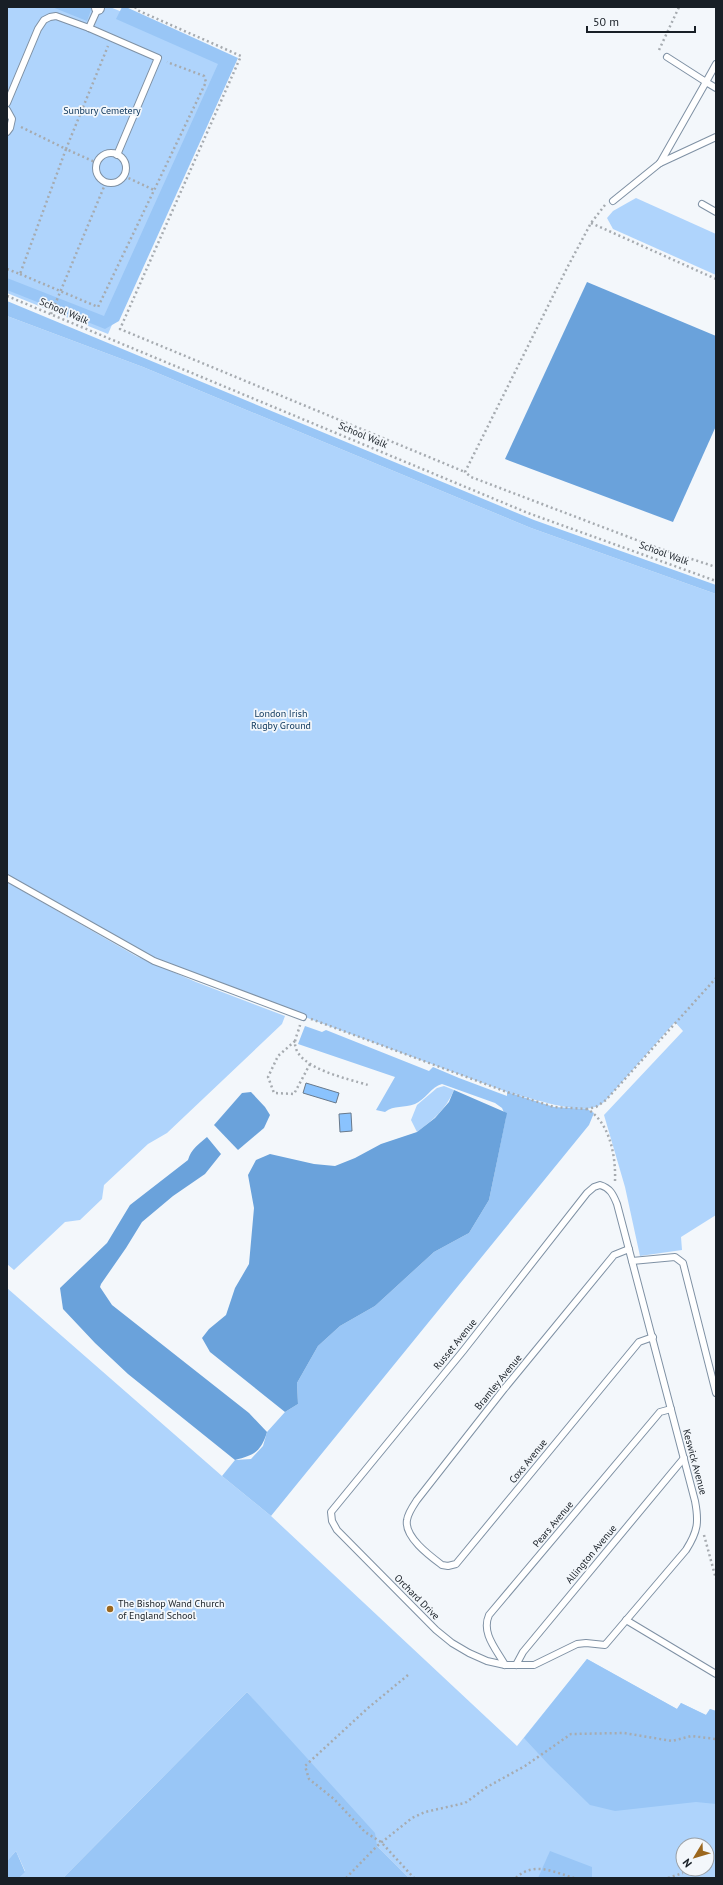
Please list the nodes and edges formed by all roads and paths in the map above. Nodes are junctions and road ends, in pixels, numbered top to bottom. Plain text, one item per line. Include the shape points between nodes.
1 (98, 7) edge
2 (135, 7) edge
3 (679, 7) edge
4 (89, 28) junction
5 (111, 38) junction
6 (667, 57) joint
7 (158, 58) junction
8 (716, 64) edge
9 (706, 82) junction
10 (716, 88) edge
11 (7, 103) edge
12 (7, 110) edge
13 (12, 123) junction
14 (7, 132) edge
15 (716, 137) edge
16 (66, 148) junction
17 (117, 155) junction
18 (97, 163) junction
19 (660, 163) junction
20 (124, 176) junction
21 (106, 182) junction
22 (154, 190) junction
23 (613, 200) joint
24 (702, 204) dead end
25 (716, 212) edge
26 (591, 223) junction
27 (7, 269) edge
28 (20, 274) junction
29 (716, 279) edge
30 (60, 291) junction
31 (7, 296) edge
32 (51, 314) junction
33 (465, 472) junction
34 (716, 567) edge
35 (716, 581) edge
36 (7, 878) edge
37 (716, 978) edge
38 (304, 1016) junction
39 (295, 1041) junction
40 (310, 1064) junction
41 (368, 1085) dead end
42 (587, 1109) junction
43 (600, 1185) joint
44 (617, 1204) junction
45 (629, 1249) junction
46 (632, 1261) junction
47 (653, 1337) junction
48 (716, 1393) edge
49 (671, 1409) junction
50 (684, 1458) junction
51 (332, 1521) joint
52 (703, 1529) dead end
53 (415, 1540) joint
54 (716, 1579) edge
55 (626, 1620) junction
56 (505, 1664) junction
57 (516, 1665) junction
58 (716, 1674) edge
59 (408, 1675) dead end
60 (716, 1739) edge
61 (381, 1842) junction
62 (346, 1878) edge
63 (414, 1878) edge
64 (516, 1878) edge
65 (574, 1878) edge

1 - 4 lane
2 - 33 path via 241,56 120,329
3 - 6 path via 657,54
4 - 5 lane
4 - 11 lane via 56,16 44,20
5 - 7 lane
5 - 16 path
6 - 9 lane
7 - 17 lane
7 - 22 path via 204,76 206,82
8 - 9 lane
9 - 10 lane
9 - 19 lane
12 - 13 lane
13 - 14 lane
13 - 16 path
15 - 19 lane
16 - 18 path
16 - 28 path
17 - 18 lane via 110,153
17 - 20 lane via 126,167
18 - 21 lane via 99,177
19 - 23 lane
20 - 21 lane via 113,183
20 - 22 path
21 - 30 path
22 - 30 path via 98,307
23 - 26 path via 604,206
24 - 25 lane
26 - 29 path
26 - 33 path
27 - 28 path
28 - 30 path
30 - 32 path
31 - 32 path, School Walk
32 - 35 path, School Walk via 528,513
33 - 34 path via 471,477 655,547
36 - 38 lane via 154,961
37 - 42 path via 606,1100 596,1107
38 - 39 path
38 - 42 path via 507,1092 554,1107
39 - 40 path via 298,1054
39 - 40 path via 278,1056 268,1077 274,1093 294,1094
40 - 41 path via 315,1068
42 - 44 path via 594,1113 607,1133 616,1166 614,1187
43 - 44 lane, Keswick Avenue via 612,1192
43 - 51 lane, Russet Avenue via 587,1193 464,1350 337,1504 331,1512
44 - 45 lane, Keswick Avenue
45 - 46 lane, Keswick Avenue
45 - 53 lane, Bramley Avenue via 614,1255 417,1500 407,1519 407,1526
46 - 47 lane, Keswick Avenue
46 - 48 lane via 675,1257 683,1263
47 - 49 lane, Keswick Avenue
47 - 53 lane, Coxs Avenue via 639,1342 456,1564 442,1565
49 - 50 lane, Keswick Avenue
49 - 56 lane, Pears Avenue via 660,1412 489,1615 486,1630
50 - 55 lane, Keswick Avenue via 699,1519 695,1536
50 - 57 lane, Allington Avenue via 523,1652
51 - 56 lane, Orchard Drive via 337,1530 436,1630 452,1643 486,1661
52 - 54 path
55 - 57 lane, Keswick Avenue via 605,1645 577,1644 534,1665
55 - 58 lane
56 - 57 lane, Keswick Avenue
59 - 61 path via 305,1766 309,1779 334,1799 365,1832
60 - 61 path via 691,1736 672,1741 624,1733 571,1734 466,1803 425,1812 412,1818
61 - 62 path
61 - 63 path
64 - 65 path via 522,1872 537,1867

